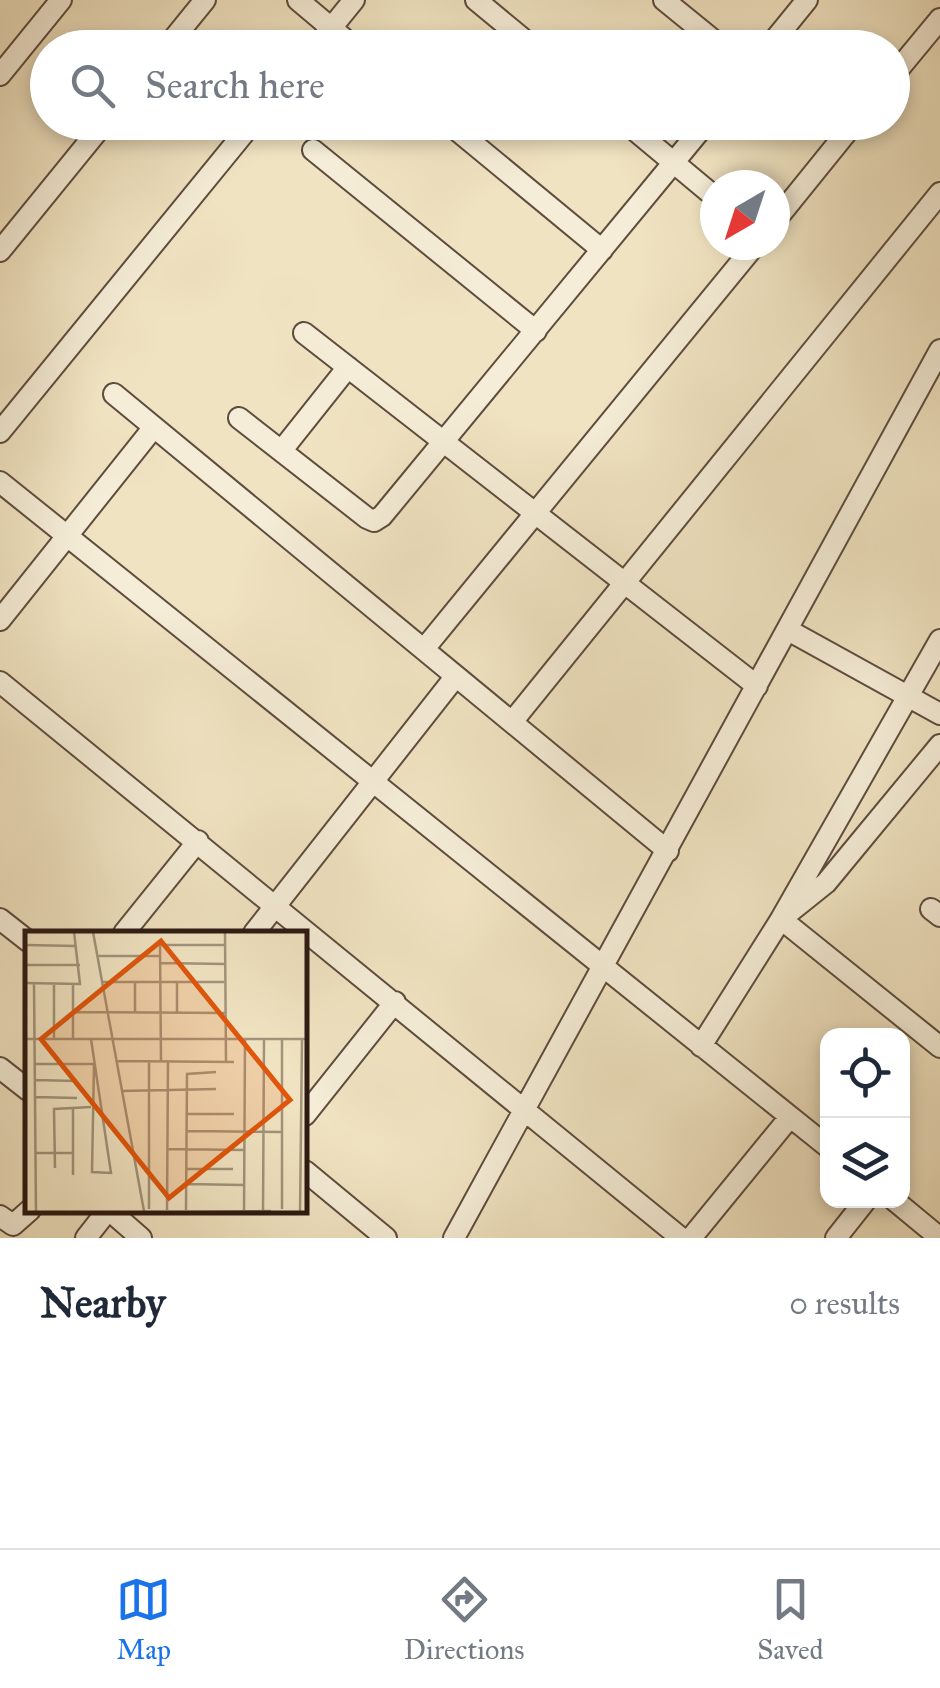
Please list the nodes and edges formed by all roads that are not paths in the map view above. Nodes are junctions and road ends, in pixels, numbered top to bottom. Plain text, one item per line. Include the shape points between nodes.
1 (61, 0) edge
2 (204, 0) edge
3 (298, 0) edge
4 (354, 0) edge
5 (476, 0) edge
6 (664, 0) edge
7 (806, 0) edge
8 (940, 19) edge
9 (331, 28) junction
10 (37, 30) edge
11 (180, 30) edge
12 (333, 30) edge
13 (512, 30) edge
14 (701, 30) edge
15 (782, 30) edge
16 (30, 38) edge
17 (910, 55) edge
18 (0, 75) edge
19 (89, 140) edge
20 (239, 140) edge
21 (468, 140) edge
22 (647, 140) edge
23 (693, 140) edge
24 (840, 140) edge
25 (313, 150) dead end
26 (674, 163) junction
27 (700, 184) edge
28 (940, 193) edge
29 (790, 202) edge
30 (0, 250) edge
31 (602, 250) junction
32 (743, 260) edge
33 (536, 331) junction
34 (304, 333) dead end
35 (940, 350) edge
36 (348, 367) junction
37 (114, 394) dead end
38 (239, 418) dead end
39 (154, 427) junction
40 (0, 432) edge
41 (445, 443) junction
42 (282, 450) junction
43 (0, 482) edge
44 (536, 513) junction
45 (66, 536) junction
46 (624, 583) junction
47 (0, 620) edge
48 (788, 630) junction
49 (940, 640) edge
50 (424, 650) junction
51 (456, 676) junction
52 (0, 682) edge
53 (757, 686) junction
54 (907, 697) junction
55 (940, 714) edge
56 (512, 722) junction
57 (940, 745) edge
58 (372, 784) junction
59 (198, 841) junction
60 (668, 851) junction
61 (277, 904) junction
62 (0, 919) edge
63 (781, 919) junction
64 (126, 931) edge
65 (256, 931) edge
66 (25, 939) edge
67 (604, 969) junction
68 (395, 1002) junction
69 (701, 1046) junction
70 (940, 1047) edge
71 (0, 1068) edge
72 (25, 1088) edge
73 (308, 1110) edge
74 (526, 1110) junction
75 (790, 1117) junction
76 (820, 1141) edge
77 (308, 1173) edge
78 (860, 1208) edge
79 (904, 1208) edge
80 (27, 1213) edge
81 (106, 1213) edge
82 (112, 1213) edge
83 (0, 1216) edge
84 (86, 1238) edge
85 (142, 1238) edge
86 (386, 1238) edge
87 (454, 1238) edge
88 (681, 1238) edge
89 (691, 1238) edge
90 (836, 1238) edge
91 (940, 1238) edge

1 - 10 street
2 - 11 street
3 - 9 street
4 - 9 street
5 - 13 street
6 - 14 street
7 - 15 street
8 - 17 street
9 - 12 street
16 - 18 street
19 - 30 street
20 - 40 street
21 - 31 street
22 - 26 street
23 - 26 street
24 - 29 street
25 - 33 street
26 - 27 street
26 - 31 street
28 - 46 street
31 - 33 street
32 - 44 street
33 - 41 street
34 - 36 street
35 - 48 street
36 - 41 street
36 - 42 street
37 - 39 street
38 - 42 street
39 - 45 street
39 - 50 street
41 - 42 street via 374,521
41 - 44 street
43 - 45 street
44 - 46 street
44 - 50 street
45 - 47 street
45 - 58 street
46 - 53 street
46 - 56 street
48 - 53 street
48 - 54 street
49 - 54 street
50 - 51 street
51 - 56 street
51 - 58 street
52 - 59 street
53 - 60 street
54 - 55 street
54 - 63 street
56 - 60 street
57 - 63 street via 826,884
58 - 61 street
58 - 67 street
59 - 61 street
59 - 64 street
60 - 67 street
61 - 65 street
61 - 68 street
62 - 66 street
63 - 69 street
63 - 70 street
67 - 69 street
67 - 74 street
68 - 73 street
68 - 74 street
69 - 75 street
71 - 72 street
74 - 87 street
74 - 88 street
75 - 76 street
75 - 89 street
77 - 86 street
78 - 90 street
79 - 91 street
80 - 83 street via 13,1225
81 - 84 street
82 - 85 street

